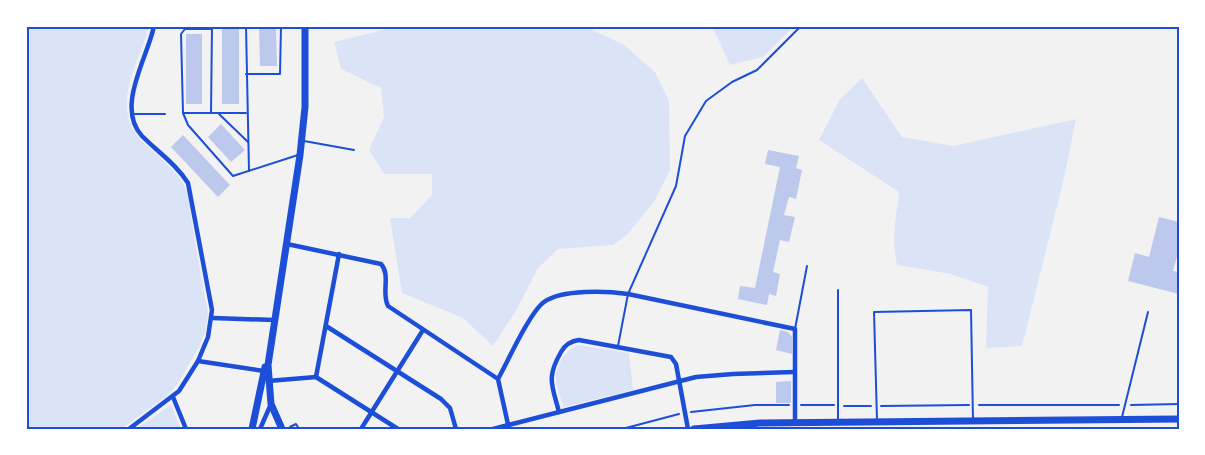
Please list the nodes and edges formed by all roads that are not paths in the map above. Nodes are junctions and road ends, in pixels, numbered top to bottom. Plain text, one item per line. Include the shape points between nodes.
1 (154, 26) edge
2 (246, 26) edge
3 (280, 26) edge
4 (306, 26) edge
5 (801, 26) edge
6 (212, 27) edge
7 (246, 74) junction
8 (182, 113) junction
9 (211, 113) junction
10 (218, 113) junction
11 (246, 113) junction
12 (133, 114) junction
13 (165, 114) dead end
14 (302, 141) junction
15 (248, 142) junction
16 (354, 150) dead end
17 (300, 155) junction
18 (249, 171) junction
19 (287, 244) junction
20 (339, 254) junction
21 (808, 266) dead end
22 (838, 290) dead end
23 (628, 294) junction
24 (1148, 312) dead end
25 (212, 318) junction
26 (274, 320) junction
27 (326, 326) junction
28 (795, 328) junction
29 (423, 330) junction
30 (618, 346) junction
31 (198, 361) junction
32 (396, 371) junction
33 (264, 372) junction
34 (794, 372) junction
35 (316, 377) junction
36 (498, 378) junction
37 (268, 380) junction
38 (680, 381) junction
39 (174, 397) junction
40 (271, 404) junction
41 (371, 412) junction
42 (560, 412) junction
43 (1121, 419) junction
44 (1179, 419) edge
45 (973, 420) junction
46 (795, 422) junction
47 (838, 422) junction
48 (877, 422) junction
49 (869, 425) edge
50 (509, 427) edge
51 (129, 429) edge
52 (186, 429) edge
53 (252, 429) edge
54 (260, 429) edge
55 (282, 429) edge
56 (361, 429) edge
57 (398, 429) edge
58 (456, 429) edge
59 (493, 429) edge
60 (688, 429) edge
61 (694, 429) edge

1 - 12 street via 135,82
2 - 7 lane
3 - 7 lane via 280,74
4 - 14 main road
5 - 23 lane via 757,70 732,82 706,101 685,136 676,186
6 - 8 lane via 185,29 181,34
6 - 9 lane
7 - 11 lane
8 - 9 lane
8 - 18 lane via 188,125 233,176
9 - 10 lane
10 - 11 lane
10 - 15 lane
11 - 15 lane
12 - 13 lane
12 - 25 street via 140,134 188,183
14 - 16 lane
14 - 17 main road
15 - 18 lane
17 - 18 lane
17 - 19 main road
19 - 20 street
19 - 26 main road
20 - 27 street
20 - 29 street via 381,264 386,273 388,306
21 - 28 lane
22 - 47 lane
23 - 28 street
23 - 30 lane
23 - 36 street via 572,294 545,301 534,312
24 - 43 lane
25 - 26 street
25 - 31 street
26 - 33 main road
26 - 37 main road
27 - 32 street
27 - 35 street
28 - 34 street
29 - 32 street
29 - 36 street
30 - 38 street via 671,357
30 - 42 street via 573,340 563,348 551,371
31 - 33 street
31 - 39 street
32 - 41 street
32 - 58 street via 447,404
33 - 53 main road
34 - 38 street via 732,374
34 - 46 street
35 - 37 street
35 - 41 street
36 - 50 street
37 - 40 main road
38 - 42 street
38 - 60 street
39 - 51 street
39 - 52 street
40 - 54 street
40 - 55 main road
41 - 56 street
41 - 57 street
42 - 50 street
43 - 44 main road
43 - 45 main road
45 - 48 main road
45 - 48 lane via 971,310 874,312
46 - 47 main road
46 - 61 main road
47 - 49 main road
48 - 49 main road
50 - 59 street

